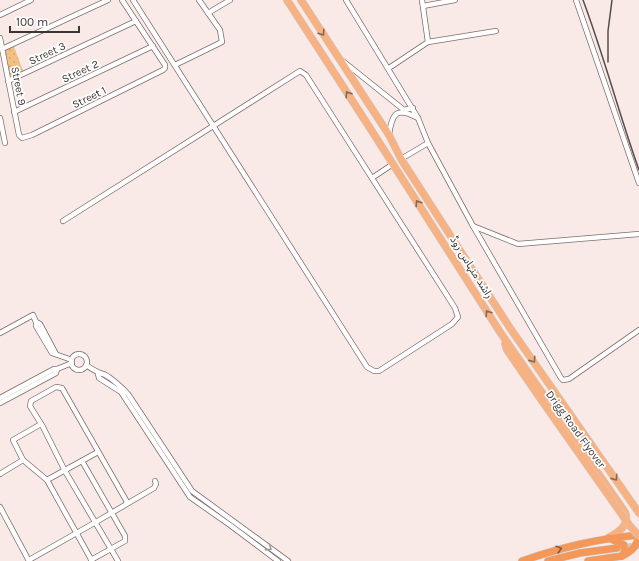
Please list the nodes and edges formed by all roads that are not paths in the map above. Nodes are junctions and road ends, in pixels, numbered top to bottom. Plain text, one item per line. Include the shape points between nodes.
1 (32, 0) edge
2 (108, 0) edge
3 (122, 0) edge
4 (133, 0) edge
5 (199, 0) edge
6 (230, 0) edge
7 (287, 0) edge
8 (301, 0) edge
9 (346, 0) edge
10 (422, 0) edge
11 (455, 0) edge
12 (576, 0) edge
13 (423, 6) junction
14 (208, 13) junction
15 (0, 15) edge
16 (136, 21) junction
17 (496, 31) dead end
18 (0, 38) edge
19 (428, 42) junction
20 (153, 46) junction
21 (2, 49) junction
22 (340, 58) junction
23 (175, 65) junction
24 (389, 68) junction
25 (8, 81) junction
26 (413, 108) junction
27 (14, 112) junction
28 (0, 118) edge
29 (418, 118) junction
30 (214, 127) junction
31 (389, 135) junction
32 (20, 137) joint
33 (5, 143) dead end
34 (428, 143) junction
35 (401, 160) junction
36 (394, 164) junction
37 (372, 178) junction
38 (639, 183) edge
39 (63, 222) dead end
40 (473, 226) junction
41 (639, 234) edge
42 (639, 330) edge
43 (500, 332) junction
44 (0, 334) edge
45 (72, 362) junction
46 (86, 365) junction
47 (58, 369) junction
48 (0, 398) edge
49 (0, 403) edge
50 (41, 424) junction
51 (98, 452) junction
52 (23, 460) junction
53 (82, 461) junction
54 (65, 471) junction
55 (0, 474) edge
56 (47, 480) junction
57 (156, 481) dead end
58 (126, 504) junction
59 (0, 507) edge
60 (112, 512) junction
61 (639, 513) edge
62 (96, 522) junction
63 (232, 523) junction
64 (76, 534) junction
65 (639, 535) edge
66 (608, 538) junction
67 (617, 548) tunnel mouth
68 (112, 549) junction
69 (622, 556) junction
70 (29, 560) edge
71 (92, 561) edge
72 (118, 561) edge
73 (278, 561) edge
74 (288, 561) edge
75 (522, 561) edge
76 (548, 561) edge
77 (588, 561) edge

1 - 15 street
2 - 21 street
3 - 16 street
4 - 23 street
5 - 14 street
6 - 14 street
36 -> 7 main road, راشد منہاس روڈ
8 -> 22 main road, راشد منہاس روڈ
9 - 24 street
10 - 13 street
11 - 13 street
12 - 38 street
13 - 19 street
14 - 23 street via 220,30 222,42
16 - 20 street
16 - 25 street, Street 3
17 - 19 street
18 - 21 street, Street 9
19 - 24 street
20 - 27 street, Street 2
20 - 32 street, Street 1 via 165,64 163,70 32,135
21 - 25 street, Street 9
22 - 26 street via 404,110
22 - 31 main road, راشد منہاس روڈ
23 - 30 street
24 - 26 street
25 - 27 street, Street 9
26 - 29 street
27 - 32 street, Street 9
28 - 33 street
29 - 31 street via 404,113 396,114 392,119
29 - 34 street
30 - 37 street via 300,71 306,75
30 - 37 street via 368,367 378,371 452,324 458,317 455,308
30 - 39 street
31 - 35 main road, راشد منہاس روڈ
34 - 35 street
34 - 40 street
35 -> 61 main road, راشد منہاس روڈ via 510,328
36 - 37 street
43 -> 36 main road, راشد منہاس روڈ
40 - 41 street via 518,244
40 - 42 street via 563,380 569,379
43 - 65 main road, Drigg Road Flyover, bridge via 507,350 630,526
43 - 66 main road, راشد منہاس روڈ via 625,512 626,523
44 - 45 street via 33,315 56,354
45 - 46 street via 76,369 84,368
45 - 46 street via 73,356 80,354 86,358
45 - 47 street
46 - 63 street via 123,388 192,491
47 - 48 street
47 - 49 street
50 - 51 street via 30,403 33,399 60,387
50 - 52 street via 13,440
50 - 54 street
51 - 53 street
51 - 58 street
52 - 55 street
52 - 56 street
53 - 54 street
53 - 60 street
54 - 56 street
54 - 62 street
56 - 64 street
57 - 58 street via 154,488
58 - 60 street
59 - 70 street
60 - 62 street
60 - 68 street via 126,540
62 - 64 street
62 - 68 street
63 - 73 street
63 -> 74 street
64 - 70 street
64 - 71 street
65 - 66 highway
65 - 69 highway via 635,547
66 - 69 highway via 624,545 625,551
75 -> 66 highway via 559,549
67 - 76 highway
68 - 71 street
68 - 72 street
69 - 77 highway

